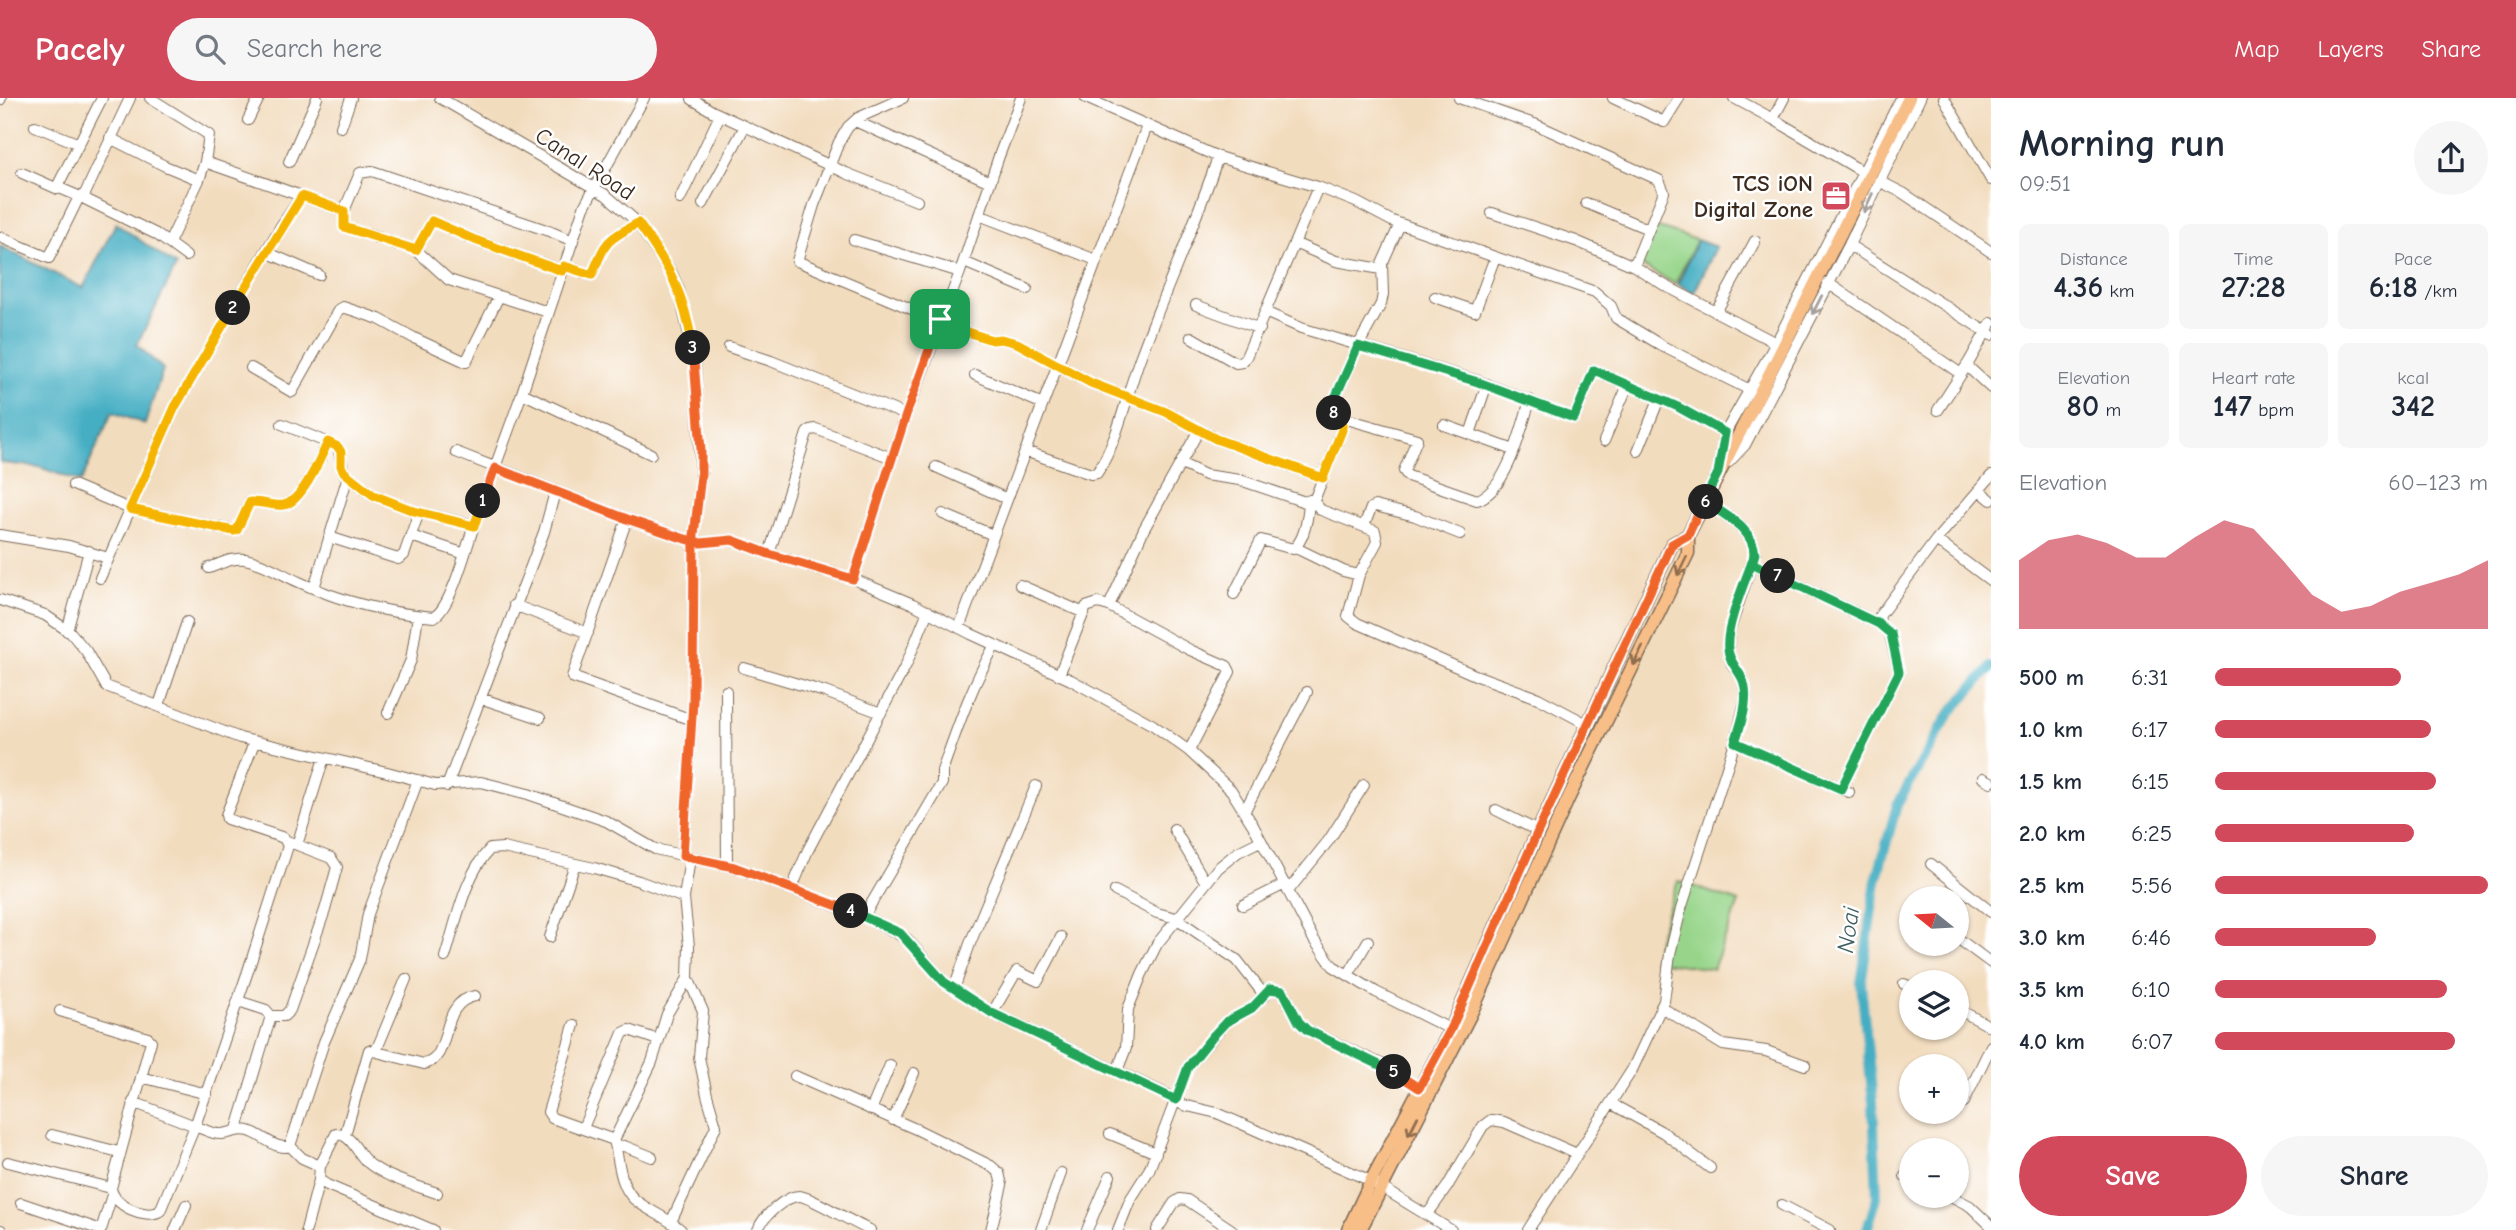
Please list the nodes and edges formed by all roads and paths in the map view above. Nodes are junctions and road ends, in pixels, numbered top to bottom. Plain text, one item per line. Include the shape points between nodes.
1 (102, 98) edge
2 (130, 98) edge
3 (149, 98) edge
4 (259, 98) edge
5 (317, 98) edge
6 (351, 98) edge
7 (440, 98) edge
8 (644, 98) edge
9 (684, 98) edge
10 (692, 98) edge
11 (903, 98) edge
12 (1021, 98) edge
13 (1086, 98) edge
14 (1461, 98) edge
15 (1614, 98) edge
16 (1679, 98) edge
17 (1734, 98) edge
18 (1784, 98) edge
19 (1901, 98) edge
20 (1909, 98) edge
21 (1920, 98) edge
22 (1944, 98) edge
23 (1625, 100) edge
24 (720, 115) junction
25 (1773, 119) junction
26 (248, 120) dead end
27 (855, 121) junction
28 (34, 126) dead end
29 (745, 126) junction
30 (1147, 126) junction
31 (341, 127) dead end
32 (110, 138) junction
33 (79, 144) junction
34 (1218, 157) junction
35 (205, 162) junction
36 (289, 162) dead end
37 (830, 165) junction
38 (1863, 172) junction
39 (22, 173) dead end
40 (199, 180) junction
41 (1991, 180) edge
42 (1879, 181) junction
43 (990, 182) junction
44 (595, 185) junction
45 (1318, 187) junction
46 (58, 189) junction
47 (302, 196) junction
48 (81, 198) junction
49 (680, 199) dead end
50 (917, 201) dead end
51 (1586, 203) dead end
52 (704, 204) dead end
53 (344, 211) junction
54 (1492, 213) dead end
55 (979, 215) junction
56 (638, 223) junction
57 (1400, 224) junction
58 (1648, 229) junction
59 (0, 237) edge
60 (854, 240) dead end
61 (573, 241) junction
62 (1755, 241) dead end
63 (169, 243) junction
64 (1294, 243) junction
65 (1849, 245) junction
66 (416, 250) junction
67 (266, 252) junction
68 (1991, 252) edge
69 (186, 256) dead end
70 (1495, 257) junction
71 (1096, 260) junction
72 (1634, 266) junction
73 (962, 267) junction
74 (563, 269) junction
75 (1381, 269) junction
76 (319, 275) dead end
77 (1828, 283) junction
78 (1027, 289) dead end
79 (499, 296) junction
80 (1435, 297) dead end
81 (1196, 305) dead end
82 (548, 312) junction
83 (1265, 312) junction
84 (1716, 312) junction
85 (940, 319) junction
86 (1260, 329) junction
87 (1990, 330) edge
88 (1191, 337) dead end
89 (1776, 343) junction
90 (1358, 346) junction
91 (729, 347) dead end
92 (1057, 365) junction
93 (251, 368) dead end
94 (1964, 370) junction
95 (975, 375) dead end
96 (1486, 384) junction
97 (1628, 385) junction
98 (1991, 388) edge
99 (1750, 390) junction
100 (522, 393) junction
101 (1127, 398) junction
102 (1659, 399) junction
103 (1530, 400) junction
104 (1043, 404) junction
105 (1938, 410) dead end
106 (906, 415) junction
107 (1336, 416) junction
108 (282, 424) dead end
109 (1444, 425) dead end
110 (1199, 430) junction
111 (1470, 434) junction
112 (1730, 436) junction
113 (1604, 441) dead end
114 (328, 442) junction
115 (1514, 450) junction
116 (1638, 450) dead end
117 (1025, 451) junction
118 (456, 453) dead end
119 (651, 454) dead end
120 (892, 458) junction
121 (1182, 464) junction
122 (936, 467) dead end
123 (495, 468) junction
124 (1718, 473) junction
125 (348, 476) junction
126 (1991, 476) edge
127 (1323, 478) junction
128 (72, 485) dead end
129 (1979, 490) junction
130 (555, 492) junction
131 (1007, 499) junction
132 (1991, 500) edge
133 (1311, 501) junction
134 (1704, 501) junction
135 (130, 509) junction
136 (419, 512) junction
137 (943, 514) dead end
138 (627, 519) junction
139 (474, 526) junction
140 (1364, 526) junction
141 (1460, 534) dead end
142 (0, 535) edge
143 (993, 535) junction
144 (1688, 535) junction
145 (411, 536) junction
146 (329, 537) junction
147 (1936, 540) junction
148 (695, 541) junction
149 (1296, 548) junction
150 (89, 551) junction
151 (465, 554) junction
152 (769, 554) junction
153 (108, 558) junction
154 (1752, 563) junction
155 (209, 568) dead end
156 (1359, 575) junction
157 (100, 579) dead end
158 (853, 579) junction
159 (1991, 581) edge
160 (1020, 585) dead end
161 (314, 588) junction
162 (1234, 594) dead end
163 (0, 600) edge
164 (514, 605) junction
165 (1109, 606) junction
166 (928, 611) junction
167 (1084, 613) junction
168 (418, 616) junction
169 (187, 622) dead end
170 (1879, 624) junction
171 (959, 628) junction
172 (67, 631) junction
173 (587, 633) junction
174 (995, 645) junction
175 (744, 668) dead end
176 (1059, 675) junction
177 (726, 691) dead end
178 (1307, 692) dead end
179 (481, 698) junction
180 (159, 705) junction
181 (388, 713) dead end
182 (881, 713) junction
183 (540, 718) dead end
184 (692, 720) junction
185 (1587, 724) junction
186 (1735, 742) junction
187 (254, 743) junction
188 (1189, 751) junction
189 (324, 758) junction
190 (418, 780) junction
191 (1364, 785) dead end
192 (447, 786) junction
193 (1036, 786) dead end
194 (1245, 810) junction
195 (1496, 810) dead end
196 (1174, 829) dead end
197 (1538, 831) junction
198 (1260, 841) junction
199 (292, 843) junction
200 (687, 857) junction
201 (575, 864) junction
202 (721, 864) junction
203 (1931, 864) dead end
204 (1206, 883) junction
205 (1287, 887) junction
206 (792, 888) junction
207 (1115, 891) dead end
208 (684, 898) junction
209 (1243, 905) dead end
210 (1991, 912) edge
211 (864, 916) junction
212 (1176, 918) junction
213 (550, 937) dead end
214 (1061, 937) dead end
215 (1368, 941) dead end
216 (1969, 947) edge
217 (445, 957) dead end
218 (1991, 963) edge
219 (1348, 975) junction
220 (688, 978) junction
221 (406, 979) dead end
222 (954, 989) junction
223 (475, 996) dead end
224 (1265, 996) junction
225 (238, 1000) junction
226 (1661, 1007) junction
227 (60, 1011) dead end
228 (992, 1013) junction
229 (1969, 1015) edge
230 (271, 1016) junction
231 (574, 1025) dead end
232 (1991, 1027) edge
233 (1455, 1032) junction
234 (658, 1040) junction
235 (1991, 1046) edge
236 (376, 1051) junction
237 (890, 1065) dead end
238 (1805, 1065) dead end
239 (1117, 1071) junction
240 (914, 1073) dead end
241 (795, 1076) dead end
242 (141, 1077) junction
243 (1419, 1088) junction
244 (1969, 1092) edge
245 (206, 1094) junction
246 (1176, 1100) junction
247 (133, 1102) junction
248 (1612, 1104) junction
249 (871, 1110) junction
250 (893, 1120) junction
251 (195, 1126) junction
252 (583, 1128) junction
253 (237, 1129) junction
254 (1110, 1134) dead end
255 (52, 1135) dead end
256 (345, 1135) junction
257 (615, 1143) junction
258 (290, 1146) junction
259 (119, 1152) junction
260 (1156, 1153) junction
261 (1577, 1154) junction
262 (652, 1157) dead end
263 (8, 1162) dead end
264 (320, 1166) junction
265 (1710, 1168) dead end
266 (1061, 1173) dead end
267 (1110, 1177) dead end
268 (319, 1180) junction
269 (1376, 1184) junction
270 (111, 1191) junction
271 (437, 1194) dead end
272 (21, 1203) dead end
273 (186, 1205) dead end
274 (1782, 1205) dead end
275 (1969, 1205) edge
276 (1427, 1215) junction
277 (671, 1222) junction
278 (1991, 1225) edge
279 (101, 1230) edge
280 (175, 1230) edge
281 (306, 1230) edge
282 (433, 1230) edge
283 (681, 1230) edge
284 (758, 1230) edge
285 (870, 1230) edge
286 (991, 1230) edge
287 (1041, 1230) edge
288 (1087, 1230) edge
289 (1118, 1230) edge
290 (1157, 1230) edge
291 (1232, 1230) edge
292 (1348, 1230) edge
293 (1360, 1230) edge
294 (1451, 1230) edge
295 (1528, 1230) edge
296 (1830, 1230) edge

1 - 33 street
2 - 32 street
3 - 35 street via 209,135
4 - 26 street
5 - 36 street
6 - 31 street
7 - 44 street, Canal Road
8 - 44 street
9 - 10 street
10 - 24 street
11 - 27 street
12 - 43 street
13 - 30 street
14 - 58 street via 1537,125 1658,180 1664,192
15 - 23 street
16 - 23 street via 1664,122
17 - 25 street
18 - 25 street
19 - 38 street
20 - 112 main road
21 - 42 street
22 - 41 street
24 - 29 street
24 - 49 street
25 - 38 street
27 - 37 street
27 - 43 street
28 - 33 street
29 - 37 street
29 - 52 street
30 - 34 street
30 - 71 street
32 - 40 street
32 - 48 street
33 - 46 street
34 - 45 street
34 - 101 street
35 - 40 street
35 - 47 street
37 - 50 street
37 - 85 street via 797,261
38 - 89 street
39 - 46 street
40 - 63 street
42 -> 65 street
42 - 68 street
43 - 55 street
44 - 56 street, Canal Road
44 - 61 street
45 - 57 street
45 - 64 street
46 - 48 street
47 - 53 street
47 - 67 street
48 - 59 street via 49,258
48 - 63 street
51 - 58 street
53 - 61 street via 360,173 372,171
53 - 66 street via 344,227
54 - 72 street
55 - 71 street
55 - 73 street
56 - 74 street via 611,238 592,275
56 - 148 street, Canal Road via 676,282 691,340 701,450
57 - 70 street
57 - 75 street
58 - 72 street
60 - 73 street
61 - 74 street
62 - 84 street
63 - 69 street
64 - 75 street via 1336,261
64 - 83 street
65 - 77 street
65 - 87 street
66 - 74 street via 432,221
66 - 79 street via 449,280
67 - 76 street
67 - 135 street via 175,407
70 - 80 street via 1475,311
70 - 99 street via 1595,292 1611,306 1616,318
71 - 92 street
72 - 84 street
73 - 78 street
73 - 85 street
74 - 82 street
75 - 90 street via 1381,304
77 - 94 street
77 -> 124 street via 1745,445
79 - 82 street
79 - 93 street via 466,362 379,319 343,307 292,392
81 - 86 street
82 - 100 street
83 - 86 street
83 - 90 street
84 - 89 street
85 - 92 street via 992,340 1017,343
85 - 106 street
86 - 88 street via 1246,357 1236,363
87 - 94 street
89 - 99 street
90 - 96 street
90 - 107 street via 1332,405
91 - 106 street
92 - 101 street
92 - 104 street
94 - 98 street
94 - 105 street
95 - 104 street
96 - 103 street
96 - 111 street
97 - 102 street
97 - 103 street via 1592,370 1574,418
97 - 113 street
99 - 112 street
100 - 119 street
100 - 123 street
101 - 110 street
101 - 117 street via 1108,456 1095,474
102 - 112 street
102 - 116 street
103 - 115 street
104 - 117 street
106 - 120 street
107 - 115 street via 1417,439 1404,471 1408,476 1477,500 1495,485
107 - 127 street via 1342,430
108 - 114 street
109 - 111 street
110 - 121 street
110 - 127 street
111 - 115 street
112 - 124 main road
114 - 125 street via 341,452 341,466
114 - 135 street via 300,494 283,506 250,502 237,530
117 - 131 street
118 - 123 street
120 - 152 street via 810,429
120 - 158 street
121 - 133 street via 1205,475
121 - 165 street via 1144,529
122 - 131 street
123 - 130 street
123 - 139 street
124 - 134 main road
125 - 136 street via 373,495
125 - 146 street
126 - 129 street
127 - 133 street
128 - 135 street
129 - 132 street
129 - 147 street
130 - 138 street
130 - 164 street
131 - 143 street
133 - 140 street via 1321,510
133 - 149 street
134 - 144 main road
134 - 154 street via 1731,519 1754,543
135 - 153 street
136 - 139 street
136 - 145 street
137 - 143 street
138 - 148 street
138 - 173 street
139 - 151 street
140 - 141 street via 1375,506
140 - 156 street via 1375,531 1377,542
142 - 150 street
143 - 171 street
144 - 185 main road via 1672,544
144 -> 233 main road via 1688,553
145 - 146 street via 398,559
145 - 151 street
146 - 161 street
147 - 159 street
147 - 170 street via 1880,615
148 - 152 street via 732,540
148 - 184 street, Canal Road
149 - 156 street
149 - 162 street via 1261,540
150 - 153 street
150 - 172 street
151 - 168 street via 440,614
152 - 158 street
153 - 157 street
154 - 170 street
154 - 186 street via 1729,632 1728,650 1743,679 1746,697
155 - 161 street via 245,559
156 - 185 street via 1348,617 1357,623 1538,698
158 - 166 street
160 - 167 street
161 - 168 street via 396,614
163 - 172 street via 45,615
164 - 173 street
164 - 179 street
165 - 167 street via 1091,603
165 - 188 street via 1229,668
166 - 171 street
166 - 182 street
167 - 176 street
168 - 181 street via 411,660
169 - 180 street
170 - 186 street via 1891,634 1899,672 1845,791
171 - 174 street
172 - 180 street via 80,643 106,686
173 - 184 street via 572,677
174 - 176 street
174 - 211 street via 966,701 942,783
175 - 182 street
176 - 188 street via 1153,725
177 - 202 street
178 - 194 street
179 - 183 street
179 - 192 street
180 - 187 street
182 - 206 street
184 - 200 street, Canal Road
185 - 197 main road
186 - 226 street via 1681,909
187 - 189 street
187 - 199 street via 227,819
188 - 194 street via 1231,790
189 - 190 street
189 - 199 street
190 - 192 street
190 - 258 street via 368,914 360,959 324,1042
191 - 205 street via 1329,839
192 - 200 street via 481,782 528,794 606,821 655,849
193 - 222 street
194 - 198 street
195 - 197 street
196 - 204 street
197 - 233 main road
198 - 204 street via 1238,852
198 - 205 street
199 - 225 street
199 - 230 street via 331,858 336,873 290,1010 284,1016
200 - 202 street
200 - 208 street, Canal Road
201 - 208 street
201 - 213 street
201 - 217 street via 490,849 472,875
202 - 206 street
203 - 210 street
204 - 212 street
205 - 209 street
205 - 219 street via 1314,940 1333,966
206 - 211 street
207 - 212 street
208 - 220 street, Canal Road
211 - 222 street via 907,939
212 - 224 street via 1237,960
212 - 239 street via 1157,944 1128,1009 1126,1048
214 - 228 street via 1038,981 1017,971
215 - 219 street
216 - 218 street
219 - 233 street
220 - 234 street
220 - 277 street via 704,1011 699,1057 716,1126
221 - 236 street
222 - 228 street
223 - 236 street via 454,1009 431,1062
224 - 243 street via 1270,989 1283,991 1307,1030 1383,1065
224 - 246 street via 1212,1037 1188,1067
225 - 230 street via 267,1010
225 - 245 street
226 - 238 street via 1723,1045 1766,1051
226 - 248 street
227 - 242 street via 148,1038 152,1046
228 - 239 street
229 - 232 street
230 - 253 street
231 - 252 street via 548,1112 552,1118
233 - 243 main road
233 -> 269 main road
234 - 252 street via 628,1030 624,1033
234 - 257 street
235 - 244 street
236 - 256 street via 369,1050 366,1055
237 - 249 street
239 - 246 street
240 - 250 street
241 - 249 street
242 - 245 street
242 - 247 street
243 - 269 main road
245 - 251 street
246 - 260 street
246 - 269 street via 1217,1113
247 - 251 street
247 - 259 street
248 - 261 street
248 - 265 street via 1664,1133
249 - 250 street
250 - 286 street via 999,1173 1002,1185
251 - 253 street via 215,1134
251 - 270 street via 160,1211 145,1214 115,1200
252 - 257 street
253 - 258 street
254 - 260 street
255 - 259 street
256 - 264 street via 336,1134
256 - 271 street via 373,1167
257 - 262 street
257 - 277 street via 627,1191
258 - 264 street
259 - 270 street
260 - 289 street
261 - 276 street via 1491,1120
261 - 295 street
263 - 270 street
264 - 268 street
266 - 287 street
267 - 288 street
268 - 281 street
268 - 282 street
269 - 276 street
269 - 292 main road
269 - 293 main road
270 - 279 street
272 - 279 street
273 - 280 street
274 - 296 street
275 - 278 street
276 - 294 street
277 - 283 street
284 - 285 street via 766,1215 783,1201 799,1196
290 - 291 street via 1180,1199

